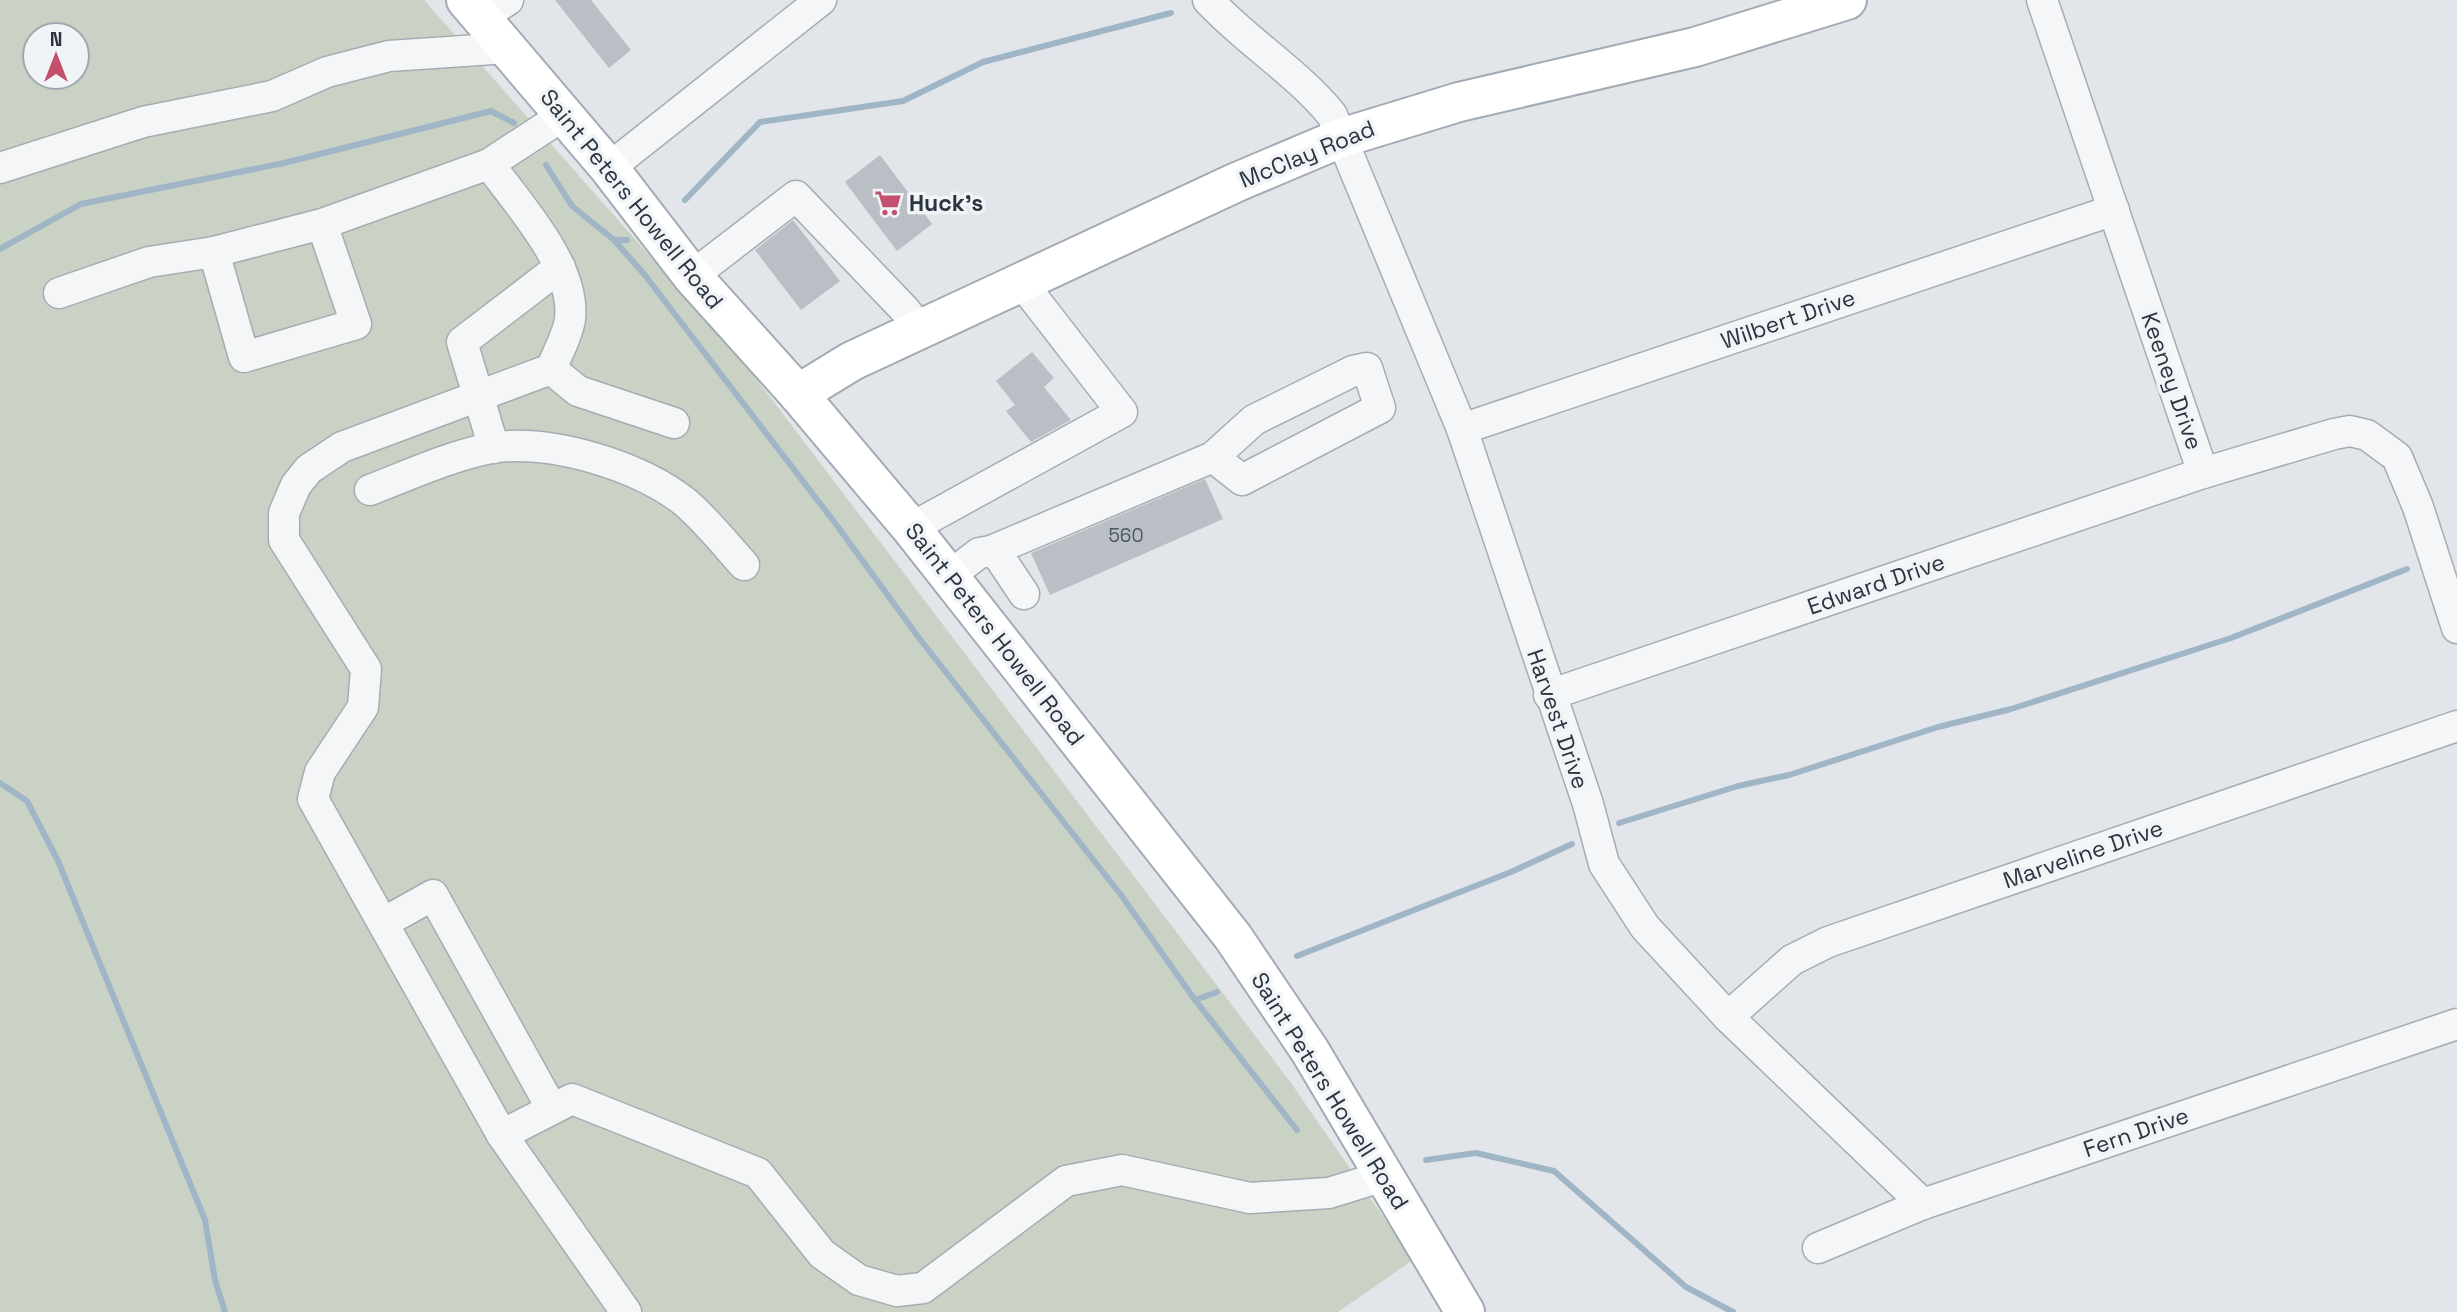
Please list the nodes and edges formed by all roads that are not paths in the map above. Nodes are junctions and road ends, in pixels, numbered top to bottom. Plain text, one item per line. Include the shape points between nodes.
1 (821, 0) edge
2 (1208, 0) edge
3 (1847, 0) edge
4 (2042, 0) edge
5 (485, 6) edge
6 (508, 48) junction
7 (564, 114) junction
8 (1341, 138) junction
9 (489, 164) junction
10 (608, 167) junction
11 (0, 168) edge
12 (2114, 210) junction
13 (322, 224) junction
14 (214, 252) junction
15 (560, 267) junction
16 (692, 276) junction
17 (1022, 284) junction
18 (59, 293) dead end
19 (921, 330) junction
20 (551, 369) junction
21 (798, 394) junction
22 (478, 398) junction
23 (674, 423) dead end
24 (1462, 429) junction
25 (494, 448) junction
26 (1213, 457) junction
27 (2203, 473) junction
28 (370, 490) dead end
29 (911, 528) junction
30 (991, 551) junction
31 (744, 565) dead end
32 (948, 578) junction
33 (1024, 594) dead end
34 (2457, 628) edge
35 (1549, 695) junction
36 (2457, 726) edge
37 (383, 923) junction
38 (1728, 1017) junction
39 (2457, 1024) edge
40 (552, 1109) junction
41 (502, 1135) junction
42 (1384, 1176) junction
43 (1923, 1204) junction
44 (1818, 1248) dead end
45 (626, 1312) edge
46 (1465, 1312) edge

1 - 10 street
2 - 8 street, Harvest Drive via 1311,88 1332,115
3 - 8 main road, McClay Road via 1695,47 1459,102
4 - 12 street, Keeney Drive
5 - 6 main road, Saint Peters Howell Road
6 - 7 main road, Saint Peters Howell Road
6 - 11 street via 389,56 327,72 272,96 142,122
7 - 9 street
7 - 10 main road, Saint Peters Howell Road
8 - 17 main road, McClay Road
8 - 24 street, Harvest Drive
9 - 13 street
9 - 15 street
10 - 16 main road, Saint Peters Howell Road
12 - 24 street, Wilbert Drive
12 - 27 street, Keeney Drive
13 - 14 street
13 - 14 street via 356,324 244,357
14 - 18 street via 149,262
15 - 20 street via 570,318
15 - 22 street via 462,342
16 - 19 street via 796,196
16 - 21 main road, Saint Peters Howell Road
17 - 19 main road, McClay Road
17 - 29 street via 1122,412
19 - 21 main road, McClay Road via 852,361
20 - 22 street
20 - 23 street via 578,391
21 - 29 main road, Saint Peters Howell Road
22 - 25 street
22 - 37 street via 342,447 309,469 284,513 284,540 366,669 363,707 320,772 313,799
24 - 35 street, Harvest Drive
25 - 28 street
25 - 31 street via 525,446 571,452 646,480 686,503
26 - 26 street via 1242,480 1380,408 1367,368 1254,420
26 - 30 street
27 - 34 street, Keeney Drive via 2334,434 2367,435 2385,445 2397,457 2418,507
27 - 35 street, Edward Drive
29 - 32 main road, Saint Peters Howell Road
30 - 32 street via 979,553
30 - 33 street
32 - 42 main road, Saint Peters Howell Road via 1233,937 1310,1051
35 - 38 street, Harvest Drive via 1604,864 1644,927
36 - 38 street, Marveline Drive via 1828,942 1792,960
37 - 40 street via 433,895
37 - 41 street
38 - 43 street, Harvest Drive
39 - 43 street, Fern Drive
40 - 41 street
40 - 42 street via 572,1099 758,1173 822,1254 859,1280 897,1291 923,1288 1066,1181 1122,1170 1250,1198 1329,1193
41 - 45 street
42 - 46 main road, Saint Peters Howell Road
43 - 44 street, Fern Drive

